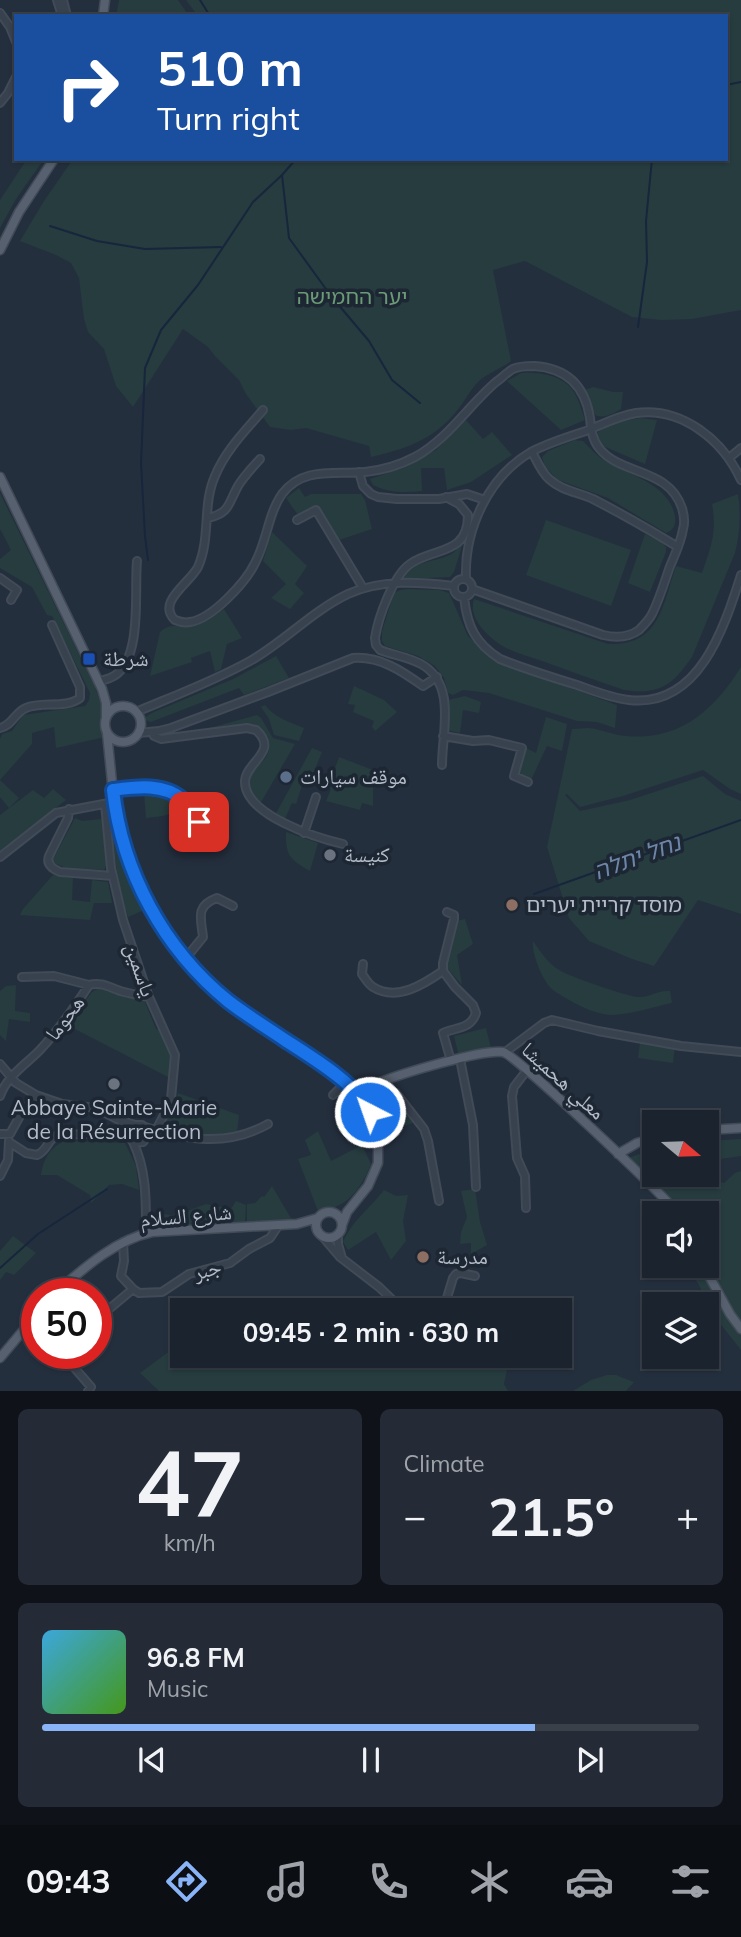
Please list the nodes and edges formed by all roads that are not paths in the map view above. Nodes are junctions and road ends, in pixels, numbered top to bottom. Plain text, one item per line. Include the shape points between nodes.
1 (0, 13) edge
2 (14, 37) edge
3 (14, 81) edge
4 (0, 103) edge
5 (53, 161) edge
6 (0, 250) edge
7 (262, 410) dead end
8 (591, 429) junction
9 (741, 448) edge
10 (532, 452) junction
11 (729, 458) junction
12 (260, 459) dead end
13 (359, 472) junction
14 (0, 477) edge
15 (741, 480) edge
16 (446, 497) junction
17 (485, 500) junction
18 (208, 517) junction
19 (297, 520) dead end
20 (678, 547) junction
21 (137, 561) dead end
22 (741, 575) edge
23 (0, 578) edge
24 (466, 579) junction
25 (393, 583) junction
26 (454, 586) junction
27 (363, 589) junction
28 (472, 589) junction
29 (464, 597) junction
30 (11, 600) dead end
31 (52, 625) dead end
32 (437, 677) junction
33 (100, 685) junction
34 (122, 706) junction
35 (136, 712) junction
36 (106, 718) junction
37 (0, 728) edge
38 (152, 732) junction
39 (107, 733) junction
40 (138, 733) junction
41 (443, 736) junction
42 (124, 742) junction
43 (442, 765) dead end
44 (111, 769) junction
45 (528, 782) dead end
46 (113, 790) junction
47 (316, 797) dead end
48 (110, 803) junction
49 (69, 809) junction
50 (199, 822) dead end
51 (304, 833) junction
52 (342, 844) dead end
53 (0, 857) edge
54 (113, 876) junction
55 (233, 906) dead end
56 (447, 912) dead end
57 (186, 958) junction
58 (363, 964) dead end
59 (443, 971) junction
60 (22, 977) dead end
61 (89, 985) junction
62 (149, 997) junction
63 (741, 1052) edge
64 (504, 1053) junction
65 (460, 1059) junction
66 (451, 1061) junction
67 (0, 1064) edge
68 (527, 1070) junction
69 (11, 1077) junction
70 (381, 1082) junction
71 (345, 1083) junction
72 (36, 1095) junction
73 (333, 1095) dead end
74 (359, 1095) junction
75 (0, 1096) edge
76 (370, 1112) junction
77 (117, 1119) junction
78 (268, 1124) dead end
79 (135, 1125) junction
80 (145, 1127) junction
81 (741, 1128) edge
82 (719, 1129) edge
83 (156, 1130) junction
84 (170, 1133) junction
85 (0, 1134) edge
86 (131, 1136) junction
87 (9, 1138) junction
88 (145, 1140) junction
89 (642, 1142) edge
90 (618, 1154) junction
91 (141, 1162) junction
92 (0, 1176) edge
93 (476, 1187) dead end
94 (439, 1201) dead end
95 (666, 1201) edge
96 (356, 1202) junction
97 (526, 1208) dead end
98 (332, 1213) junction
99 (318, 1218) junction
100 (297, 1224) junction
101 (342, 1225) junction
102 (278, 1226) junction
103 (146, 1234) junction
104 (321, 1234) junction
105 (338, 1234) junction
106 (123, 1242) junction
107 (346, 1262) junction
108 (475, 1276) dead end
109 (75, 1278) edge
110 (709, 1278) edge
111 (133, 1289) junction
112 (392, 1298) edge
113 (447, 1298) edge
114 (112, 1307) edge
115 (741, 1329) edge
116 (21, 1333) edge
117 (0, 1358) edge
118 (75, 1369) edge
119 (88, 1391) edge

1 - 2 street
3 - 4 street
5 - 6 main road
7 - 18 street via 214,477
8 - 10 street
8 - 11 street via 620,416 659,414 698,428
8 - 13 street via 585,398 575,382 545,368 514,368 418,456
8 - 20 street via 607,456 654,477 674,494 684,522
9 - 11 street
10 - 17 street via 503,475
10 - 20 street via 556,485 628,516
11 - 15 street
12 - 18 street via 228,508
13 - 16 street via 363,486 378,497
13 - 18 street via 317,473 291,484 278,501 255,564 240,585 206,615 180,622 170,616 169,606 198,566
14 - 33 main road
16 - 17 street via 467,494
16 - 25 street via 468,515 465,532 449,550 411,564
17 - 24 street via 472,535
19 - 27 street via 316,510
20 - 28 street via 649,619 623,636 603,635
21 - 33 street via 129,656 117,674
22 - 29 street via 700,668 676,691 644,701 616,698 500,659 473,632
23 - 30 street via 16,590
24 - 26 street
24 - 28 street
25 - 26 street
25 - 27 street
25 - 32 street via 376,645 423,665
26 - 29 street via 456,594
27 - 35 street via 329,605 252,660
28 - 29 street
31 - 37 street via 80,687 80,698 72,703 24,708
32 - 38 street via 423,686 390,665 353,658
32 - 41 street via 445,698
33 - 34 main road via 108,698
33 - 36 main road
34 - 35 main road
34 - 36 main road via 112,709
35 - 40 main road via 141,722
36 - 39 main road
38 - 40 street
38 - 51 street via 161,739 256,730 264,751 247,774 245,787 267,813
39 - 42 main road
39 - 44 main road
40 - 42 main road
41 - 43 street
41 - 45 street via 522,748 514,776
42 - 44 main road via 115,750
44 - 46 main road
46 - 48 main road
46 - 50 street via 148,787 179,796
47 - 51 street
48 - 49 street
48 - 54 street, ياسمين
48 - 57 main road via 138,884
49 - 53 street via 52,815
49 - 54 street via 48,862 60,872
51 - 52 street
54 - 62 street, ياسمين
55 - 57 street via 217,898 206,904 200,912 203,937
56 - 59 street via 454,919
57 - 71 main road via 228,1000
58 - 59 street via 367,982 388,992 411,990
59 - 66 street via 476,1013 468,1025 443,1033
60 - 61 street via 54,976
61 - 62 street, هحوما via 103,984
61 - 69 street, هحوما via 54,1034
62 - 83 street, ياسمين via 176,1055 171,1099
63 - 64 street via 681,1046 552,1020
64 - 65 main road, معلي هحميشا
64 - 68 main road, معلي هحميشا
65 - 66 main road, معلي هحميشا
65 - 93 street via 473,1125
66 - 70 main road, معلي هحميشا
67 - 69 street
68 - 90 main road, معلي هحميشا
68 - 97 street via 512,1096
69 - 72 street
69 - 75 street, هحوما
70 - 74 main road, معلي هحميشا
70 - 76 main road via 372,1096
70 - 94 street via 396,1093 424,1129
71 - 73 street
71 - 74 main road
72 - 77 street via 96,1108
72 - 87 street
74 - 76 main road
76 - 96 main road via 378,1135 377,1163 372,1180
77 - 79 street
77 - 86 street
78 - 84 street via 236,1137 190,1138
79 - 80 street
79 - 86 street
80 - 83 street
80 - 88 street
81 - 82 main road
83 - 84 street
84 - 88 street
85 - 87 street
86 - 87 street via 59,1135 37,1155 26,1153
86 - 88 street via 137,1143
86 - 91 street
87 - 92 street via 8,1160
88 - 91 street
89 - 90 main road
90 - 95 main road, معلي هحميشا
91 - 103 street
96 - 98 main road
96 - 101 main road
98 - 99 main road
98 - 101 main road
99 - 100 main road, شارع السلام
99 - 104 main road
100 - 102 main road, شارع السلام
100 - 104 main road, شارع السلام
101 - 105 main road
102 - 103 main road, شارع السلام
102 - 111 street, جبر via 270,1238 230,1263 189,1274 162,1292
103 - 106 main road, شارع السلام
104 - 105 main road via 332,1238
104 - 107 street
105 - 107 street
106 - 109 main road, شارع السلام
106 - 111 street via 121,1276
107 - 112 street
108 - 113 street via 456,1274
110 - 115 main road
111 - 114 street
116 - 117 main road
118 - 119 street via 91,1387

